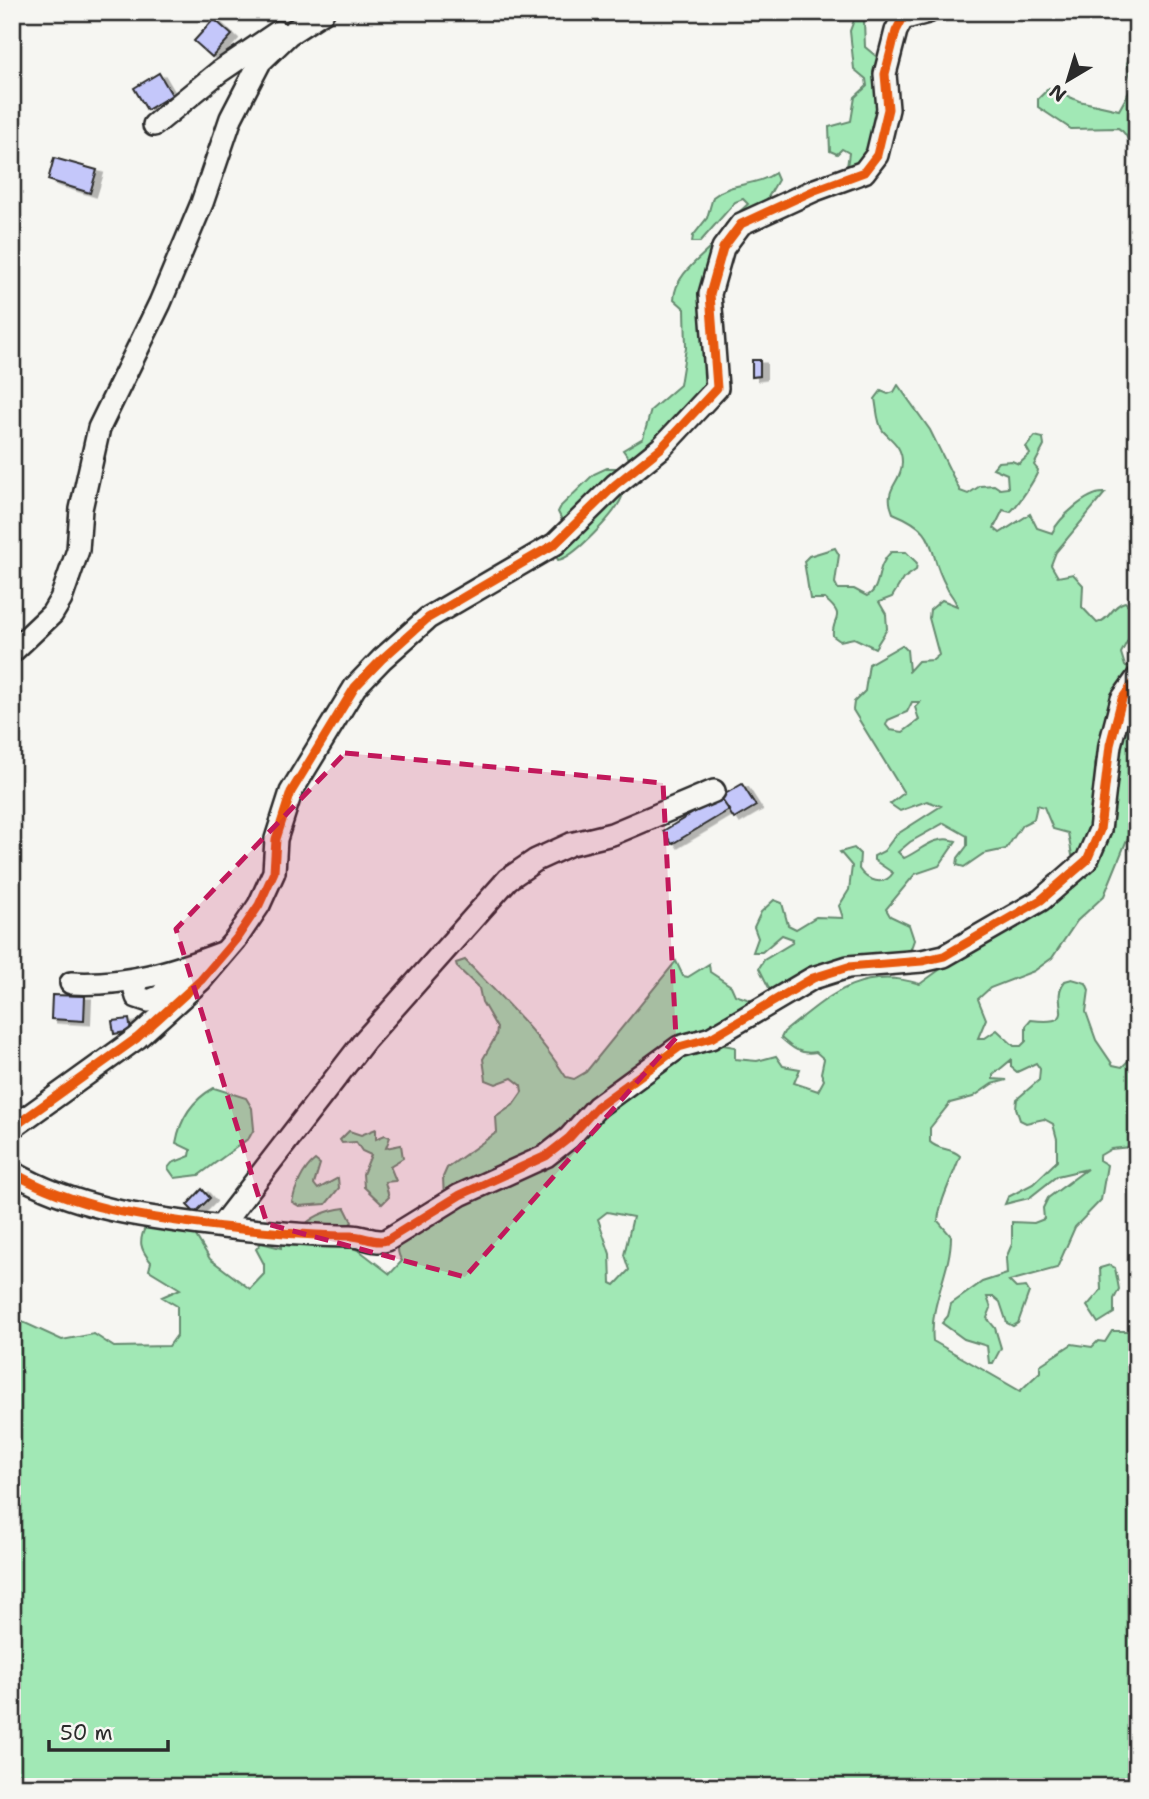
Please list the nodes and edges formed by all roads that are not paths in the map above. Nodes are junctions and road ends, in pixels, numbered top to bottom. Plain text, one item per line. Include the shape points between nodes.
1 (928, 12) edge
2 (904, 16) edge
3 (315, 17) edge
4 (154, 125) dead end
5 (14, 649) edge
6 (1137, 678) edge
7 (714, 791) dead end
8 (224, 952) junction
9 (71, 983) dead end
10 (12, 1128) edge
11 (12, 1172) edge
12 (220, 1226) junction

1 - 2 street
2 - 8 street via 885,74 888,109 877,155 864,172 741,224 723,248 710,294 717,388 662,448 615,485 555,544 428,618 355,687 291,792 276,839 274,872 259,905
3 - 4 street via 271,34
3 - 5 street via 260,62 231,118 160,303 99,428 81,509 78,551 61,599 52,614
6 - 12 street via 1122,699 1104,777 1100,830 1087,860 1041,900 989,932 944,956 848,967 813,978 711,1038 679,1047 597,1107 546,1156 460,1195 387,1240
7 - 12 street via 612,834 571,844 508,880 365,1040
8 - 9 street via 182,969 161,996 149,1001 137,997 139,979 103,985
8 - 10 street via 201,980 137,1038
11 - 12 street via 76,1201 149,1218

